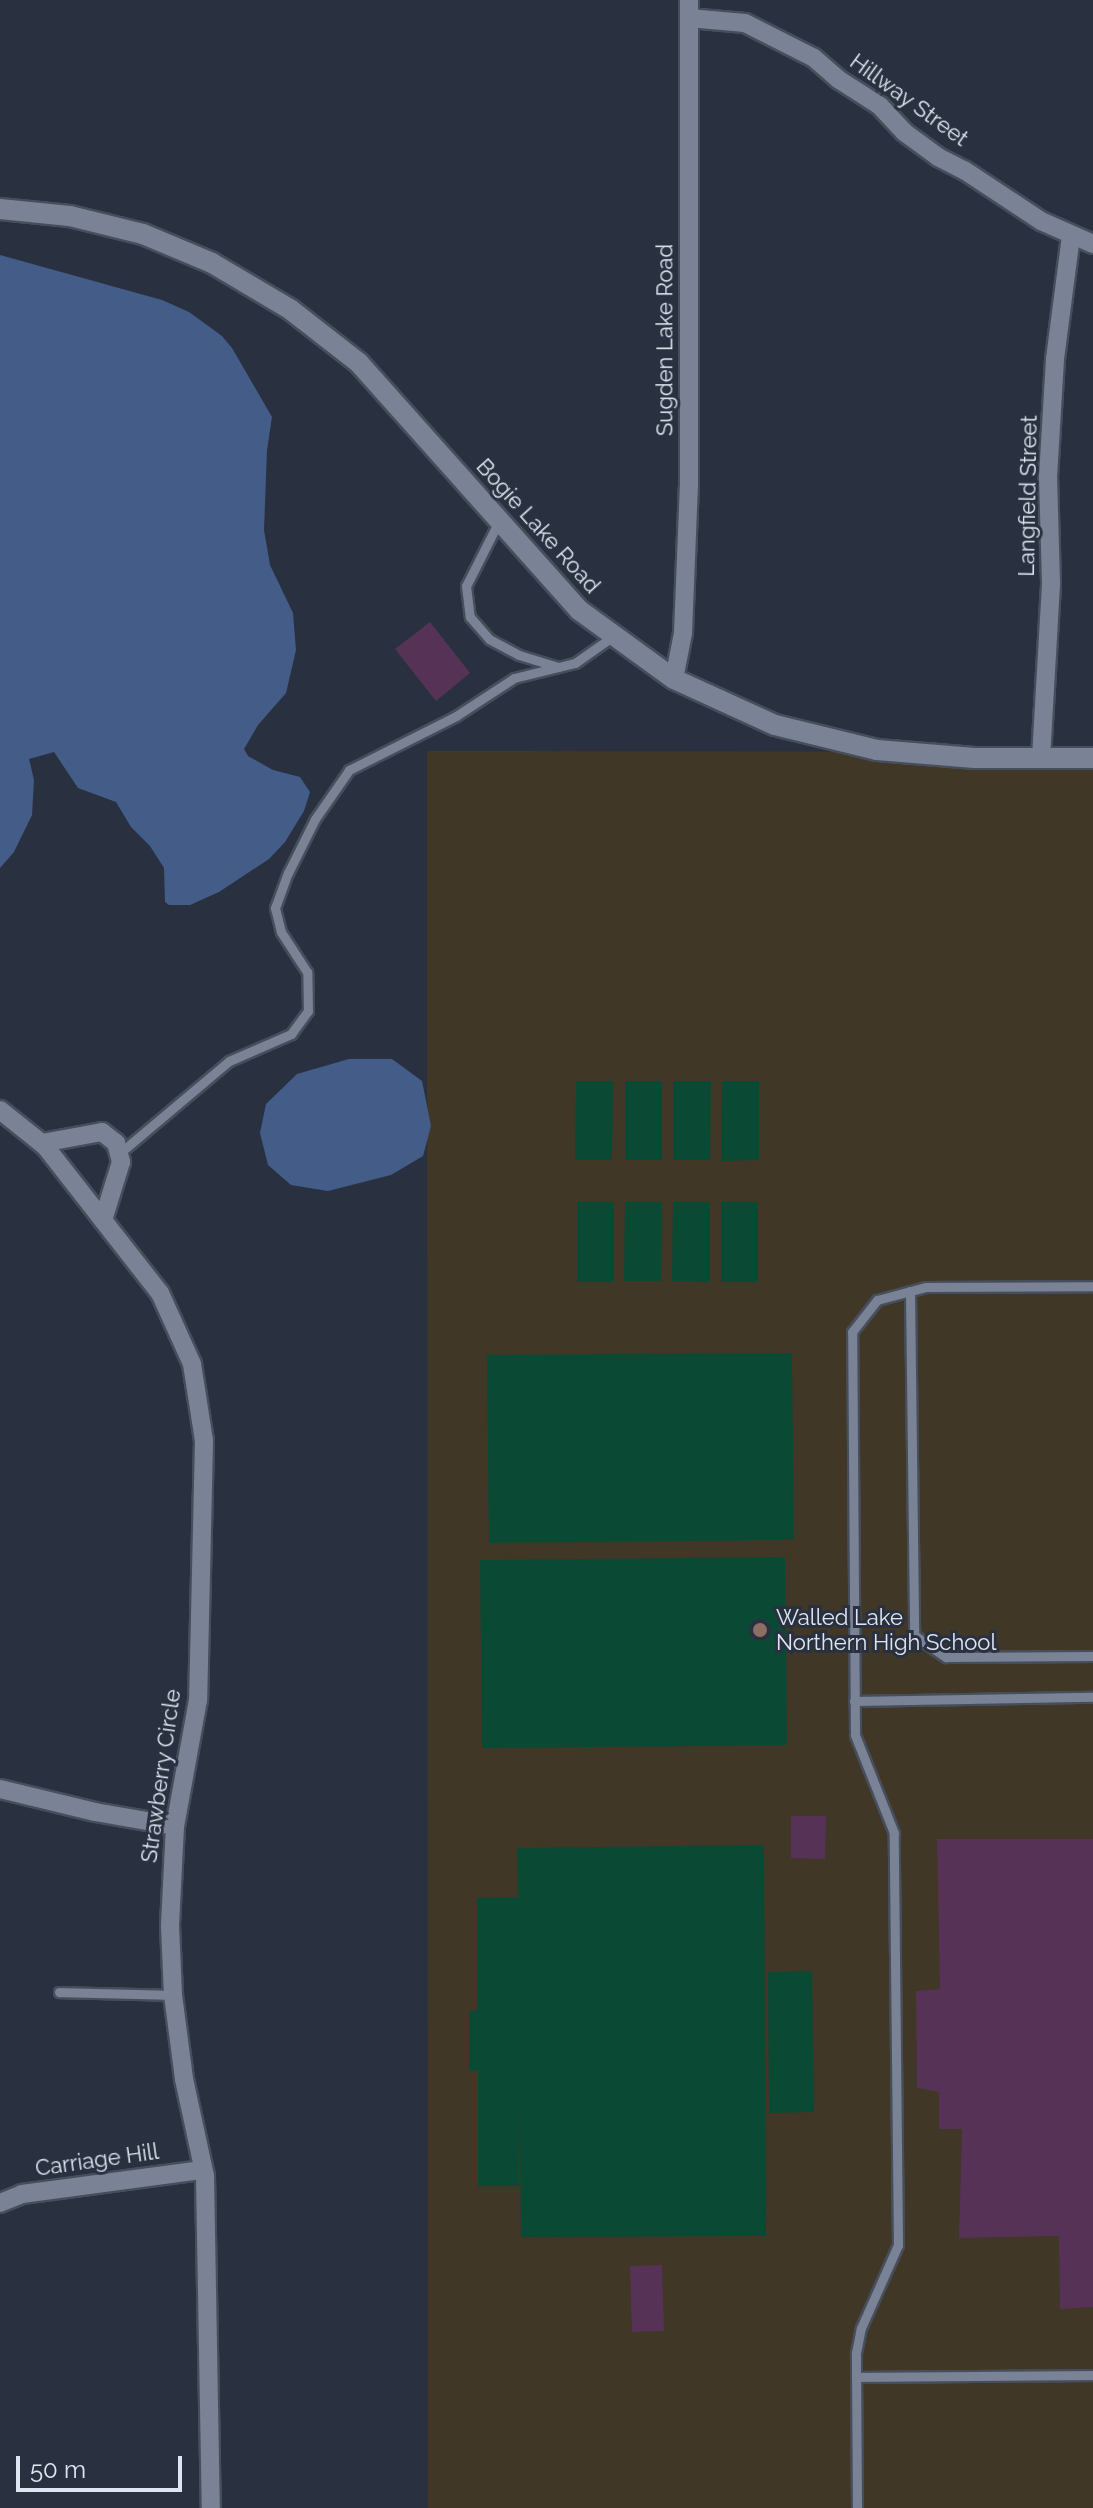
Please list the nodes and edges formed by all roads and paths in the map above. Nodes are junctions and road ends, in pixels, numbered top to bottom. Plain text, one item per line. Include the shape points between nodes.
1 (689, 9) edge
2 (0, 209) edge
3 (1071, 235) junction
4 (1093, 244) edge
5 (499, 521) junction
6 (612, 637) junction
7 (558, 667) junction
8 (674, 679) junction
9 (1041, 758) junction
10 (1093, 758) edge
11 (0, 1110) edge
12 (42, 1143) junction
13 (121, 1152) junction
14 (103, 1220) junction
15 (1093, 1286) edge
16 (910, 1291) junction
17 (1093, 1656) edge
18 (1093, 1697) edge
19 (854, 1701) junction
20 (0, 1789) edge
21 (175, 1826) junction
22 (59, 1992) dead end
23 (173, 1995) junction
24 (202, 2170) junction
25 (0, 2203) edge
26 (1093, 2375) edge
27 (856, 2377) junction
28 (211, 2508) edge
29 (857, 2508) edge

1 - 3 street, Hillway Street via 745,23 814,58 938,157
1 - 8 street, Sugden Lake Road via 689,486 683,633
2 - 5 main road, Bogie Lake Road via 70,216 143,234 212,263 291,310 359,363
3 - 4 street, Hillway Street
3 - 9 street, Langfield Street via 1049,462 1051,583
5 - 6 main road, Bogie Lake Road via 579,610
5 - 7 lane via 466,586 470,617 489,639
6 - 7 lane via 575,663
6 - 8 main road, Bogie Lake Road
7 - 13 lane via 514,678 456,716 349,770 315,819 275,908 281,932 307,972 308,1011 291,1034 229,1061
8 - 9 main road, Bogie Lake Road via 775,725 877,750
9 - 10 main road, Bogie Lake Road
11 - 12 street, Strawberry Circle
12 - 13 street via 102,1132
12 - 14 street, Strawberry Circle
13 - 14 street
14 - 21 street, Strawberry Circle via 160,1293 192,1364 204,1441 198,1700
15 - 16 lane
16 - 17 lane via 914,1635 946,1657
16 - 19 lane via 877,1300 852,1332
18 - 19 lane
19 - 27 lane via 855,1735 894,1833 898,2245 861,2328
20 - 21 street
21 - 23 street, Strawberry Circle
22 - 23 lane
23 - 24 street, Strawberry Circle
24 - 25 street, Carriage Hill via 22,2194
24 - 28 street, Strawberry Circle
26 - 27 lane
27 - 29 lane

